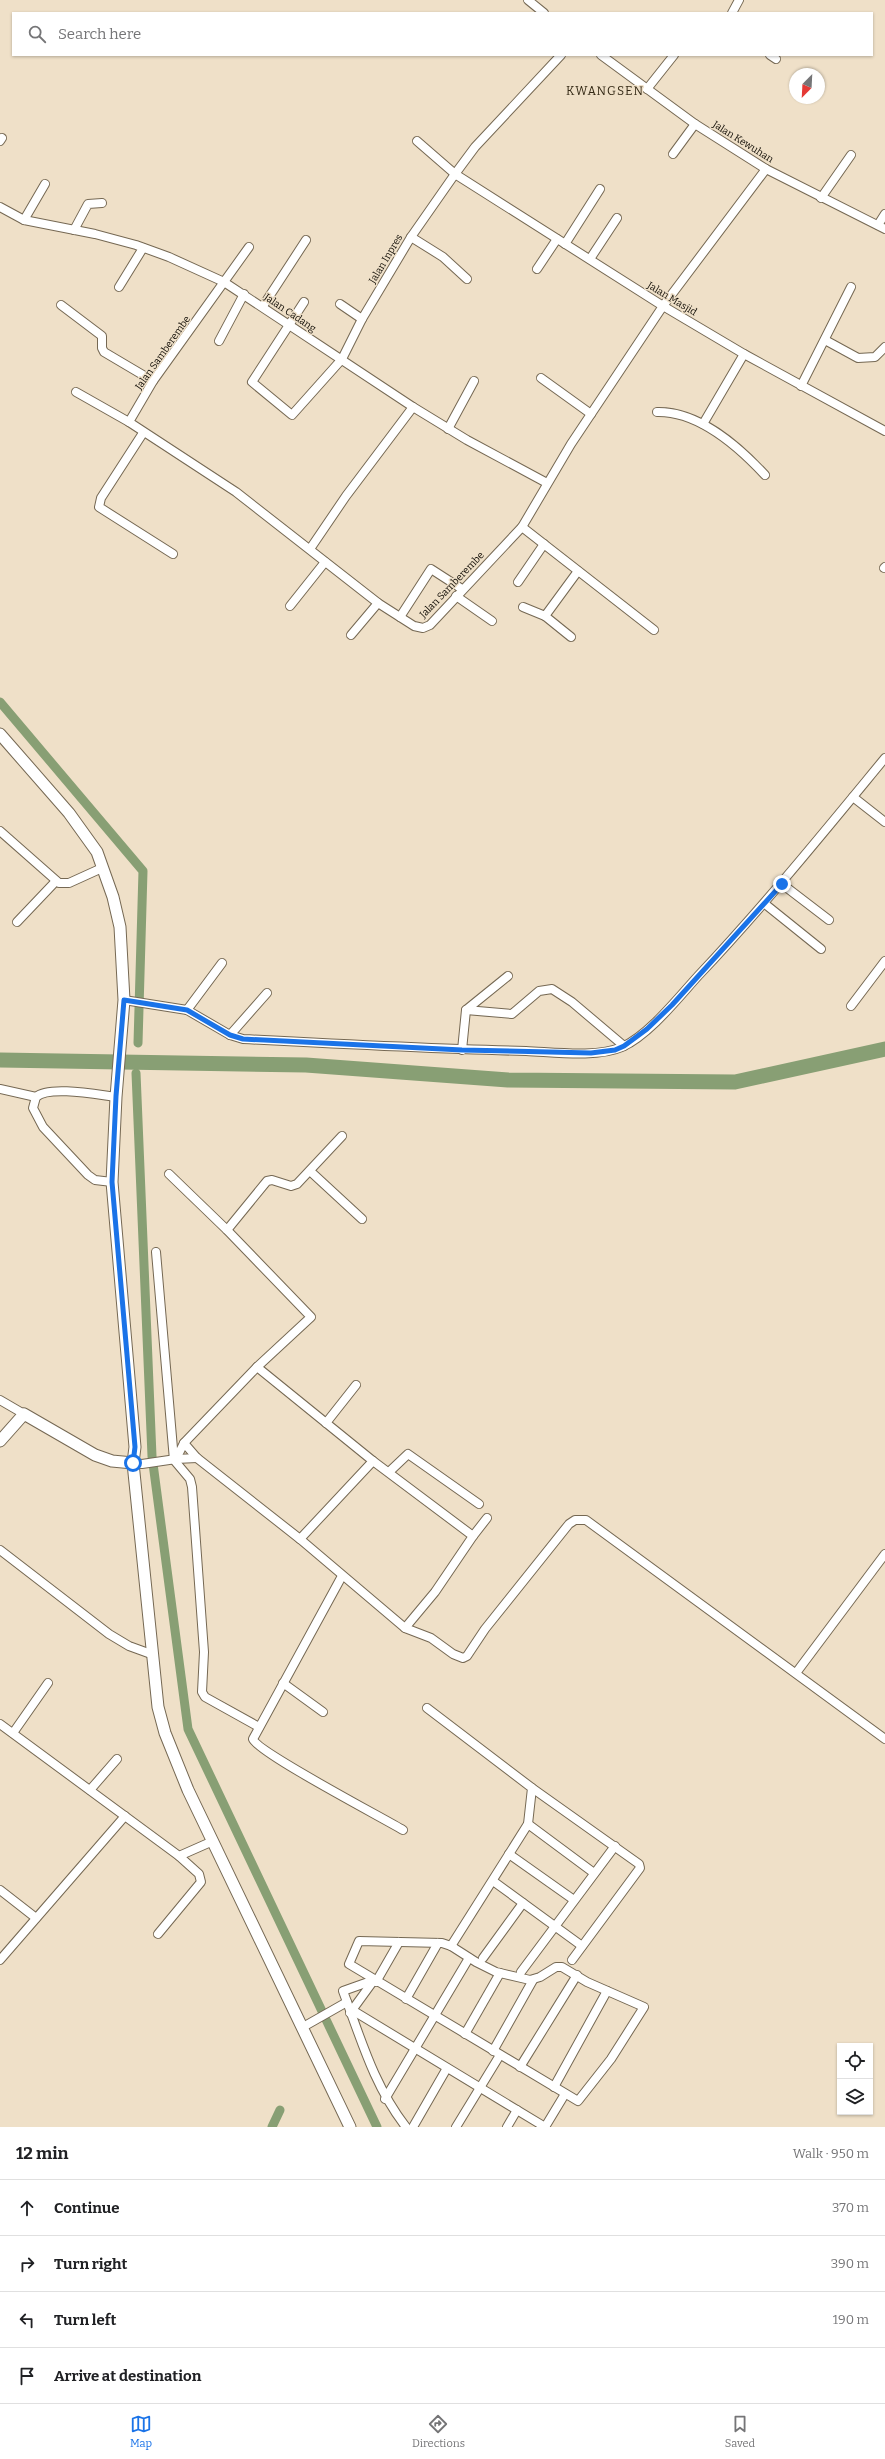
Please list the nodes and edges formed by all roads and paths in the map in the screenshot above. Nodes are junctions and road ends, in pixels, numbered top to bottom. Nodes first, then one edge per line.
1 (528, 0) edge
2 (739, 0) edge
3 (543, 12) edge
4 (733, 12) edge
5 (561, 56) edge
6 (602, 56) edge
7 (673, 56) edge
8 (647, 89) junction
9 (695, 124) junction
10 (417, 142) dead end
11 (673, 154) dead end
12 (851, 155) dead end
13 (766, 169) junction
14 (455, 174) junction
15 (45, 184) dead end
16 (600, 189) dead end
17 (821, 198) junction
18 (102, 203) dead end
19 (0, 208) edge
20 (885, 214) edge
21 (617, 218) dead end
22 (24, 220) junction
23 (881, 227) edge
24 (74, 230) junction
25 (411, 237) junction
26 (557, 239) junction
27 (306, 240) dead end
28 (565, 244) junction
29 (249, 247) dead end
30 (143, 248) junction
31 (590, 260) junction
32 (536, 269) dead end
33 (467, 280) dead end
34 (224, 282) junction
35 (119, 287) dead end
36 (851, 287) dead end
37 (244, 294) junction
38 (304, 302) dead end
39 (340, 304) dead end
40 (61, 305) dead end
41 (263, 306) junction
42 (663, 306) junction
43 (362, 319) junction
44 (288, 326) junction
45 (825, 340) junction
46 (219, 341) dead end
47 (885, 347) edge
48 (744, 354) junction
49 (342, 359) junction
50 (542, 378) dead end
51 (153, 381) junction
52 (474, 381) dead end
53 (801, 386) junction
54 (76, 392) dead end
55 (413, 407) junction
56 (657, 412) dead end
57 (591, 414) junction
58 (129, 422) junction
59 (703, 424) junction
60 (448, 429) junction
61 (885, 431) edge
62 (143, 433) junction
63 (765, 475) dead end
64 (547, 483) junction
65 (522, 527) junction
66 (544, 544) junction
67 (310, 549) junction
68 (173, 554) dead end
69 (325, 562) junction
70 (578, 571) junction
71 (518, 582) dead end
72 (462, 589) junction
73 (456, 596) junction
74 (378, 603) junction
75 (290, 606) dead end
76 (523, 607) dead end
77 (545, 616) junction
78 (400, 617) junction
79 (492, 621) dead end
80 (654, 630) dead end
81 (351, 635) dead end
82 (571, 637) dead end
83 (0, 734) edge
84 (885, 758) edge
85 (853, 797) junction
86 (885, 822) edge
87 (0, 831) edge
88 (102, 868) junction
89 (56, 881) junction
90 (782, 884) junction
91 (765, 904) junction
92 (829, 920) dead end
93 (18, 922) dead end
94 (821, 949) dead end
95 (885, 961) edge
96 (222, 963) dead end
97 (508, 976) dead end
98 (267, 993) dead end
99 (128, 1001) junction
100 (851, 1006) dead end
101 (187, 1010) junction
102 (466, 1010) junction
103 (230, 1035) junction
104 (624, 1046) junction
105 (462, 1050) junction
106 (0, 1089) edge
107 (116, 1096) junction
108 (36, 1097) junction
109 (342, 1136) dead end
110 (310, 1171) junction
111 (169, 1174) dead end
112 (109, 1182) junction
113 (362, 1219) dead end
114 (227, 1230) junction
115 (156, 1252) dead end
116 (257, 1367) junction
117 (356, 1385) dead end
118 (0, 1400) edge
119 (24, 1414) junction
120 (326, 1423) junction
121 (0, 1441) edge
122 (184, 1443) junction
123 (197, 1458) junction
124 (173, 1460) junction
125 (373, 1461) junction
126 (138, 1463) junction
127 (389, 1472) junction
128 (479, 1504) dead end
129 (487, 1518) dead end
130 (473, 1536) junction
131 (300, 1538) junction
132 (0, 1550) edge
133 (885, 1554) edge
134 (342, 1576) junction
135 (404, 1628) junction
136 (151, 1654) junction
137 (796, 1673) junction
138 (48, 1683) dead end
139 (283, 1683) junction
140 (426, 1708) dead end
141 (323, 1712) dead end
142 (0, 1724) edge
143 (259, 1727) junction
144 (13, 1733) junction
145 (885, 1739) edge
146 (117, 1759) dead end
147 (532, 1788) junction
148 (90, 1790) junction
149 (125, 1816) junction
150 (528, 1824) junction
151 (403, 1830) dead end
152 (213, 1841) junction
153 (615, 1846) junction
154 (509, 1854) junction
155 (179, 1856) junction
156 (594, 1872) junction
157 (493, 1881) junction
158 (0, 1890) edge
159 (574, 1900) junction
160 (523, 1903) junction
161 (36, 1918) junction
162 (554, 1926) junction
163 (158, 1934) dead end
164 (398, 1942) junction
165 (438, 1943) junction
166 (451, 1946) junction
167 (582, 1946) junction
168 (470, 1958) junction
169 (483, 1958) dead end
170 (0, 1960) edge
171 (572, 1960) dead end
172 (521, 1972) dead end
173 (500, 1973) junction
174 (576, 1975) junction
175 (533, 1980) junction
176 (375, 1981) junction
177 (607, 1991) junction
178 (406, 2000) junction
179 (344, 2003) junction
180 (351, 2011) junction
181 (434, 2016) junction
182 (305, 2026) junction
183 (465, 2034) junction
184 (415, 2048) junction
185 (493, 2051) junction
186 (500, 2055) junction
187 (520, 2067) junction
188 (447, 2068) junction
189 (554, 2087) junction
190 (481, 2088) junction
191 (566, 2094) junction
192 (385, 2099) junction
193 (517, 2110) junction
194 (350, 2127) edge
195 (406, 2127) edge
196 (413, 2127) edge
197 (456, 2127) edge
198 (507, 2127) edge
199 (545, 2127) edge

1 - 3 street
2 - 4 street
5 - 14 street, Jalan Inpres
6 - 8 street, Jalan Kewuhan
7 - 8 street
8 - 9 street, Jalan Kewuhan
9 - 11 street
9 - 13 street, Jalan Kewuhan
10 - 14 street, Jalan Masjid
12 - 17 street
13 - 17 street, Jalan Kewuhan
13 - 42 street, Jalan Samberembe
14 - 25 street, Jalan Inpres
14 - 26 street, Jalan Masjid
15 - 22 street
16 - 28 street
17 - 23 street, Jalan Kewuhan
18 - 24 street
19 - 22 street, Jalan Cadang
20 - 23 street
21 - 31 street
22 - 24 street, Jalan Cadang
24 - 30 street, Jalan Cadang
25 - 33 street
25 - 43 street, Jalan Inpres
26 - 28 street, Jalan Masjid
26 - 32 street
27 - 41 street
28 - 31 street, Jalan Masjid
29 - 34 street, Jalan Samberembe
30 - 34 street, Jalan Cadang
30 - 35 street
31 - 42 street, Jalan Masjid
34 - 37 street, Jalan Cadang
34 - 51 street, Jalan Samberembe
36 - 45 street
37 - 41 street, Jalan Cadang
37 - 46 street
38 - 44 street
39 - 43 street
40 - 51 street
41 - 44 street, Jalan Cadang
42 - 48 street, Jalan Masjid
42 - 57 street, Jalan Samberembe
43 - 49 street, Jalan Inpres
44 - 49 street, Jalan Cadang
44 - 49 street, Jalan Inpres
45 - 47 street
45 - 53 street
48 - 53 street, Jalan Masjid
48 - 59 street
49 - 55 street, Jalan Cadang
50 - 57 street
51 - 58 street, Jalan Samberembe
52 - 60 street
53 - 61 street, Jalan Masjid
54 - 58 street
55 - 60 street, Jalan Cadang
55 - 67 street
56 - 59 street
57 - 64 street, Jalan Samberembe
58 - 62 street, Jalan Samberembe
59 - 63 street
60 - 64 street, Jalan Cadang
62 - 67 street, Jalan Samberembe
62 - 68 street
64 - 65 street, Jalan Samberembe
65 - 66 street
65 - 72 street, Jalan Samberembe
66 - 70 street
66 - 71 street
67 - 69 street, Jalan Samberembe
69 - 74 street, Jalan Samberembe
69 - 75 street
70 - 77 street
70 - 80 street
72 - 73 street, Jalan Samberembe
72 - 78 street
73 - 78 street, Jalan Samberembe
73 - 79 street
74 - 78 street, Jalan Samberembe
74 - 81 street
76 - 77 street
77 - 82 street
83 - 88 street
84 - 85 street
85 - 86 street
85 - 90 street
87 - 89 street
88 - 89 street
88 - 99 street
89 - 93 street
90 - 91 street
90 - 92 street
91 - 94 street
91 - 104 street
95 - 100 street
96 - 101 street
97 - 102 street
98 - 103 street
99 - 101 street
99 - 107 street
101 - 103 street
102 - 104 street
102 - 105 street
103 - 105 street
104 - 105 street
106 - 108 street
107 - 108 street
107 - 112 street
108 - 112 street
109 - 110 street
110 - 113 street
110 - 114 street
111 - 114 street
112 - 126 street
114 - 116 street
115 - 124 street
116 - 120 street
116 - 122 street
117 - 120 street
118 - 119 street
119 - 121 street
119 - 126 street
120 - 125 street
122 - 123 street
122 - 124 street
123 - 124 street
123 - 131 street
124 - 126 street
124 - 143 street
125 - 127 street
125 - 131 street
126 - 136 street
127 - 128 street
127 - 130 street
129 - 130 street
130 - 135 street
131 - 134 street
132 - 136 street
133 - 137 street
134 - 135 street
134 - 139 street
135 - 137 street
136 - 152 street
137 - 145 street
138 - 144 street
139 - 141 street
139 - 143 street
140 - 147 street
142 - 144 street
143 - 151 street
144 - 148 street
146 - 148 street
147 - 150 street
147 - 153 street
148 - 149 street
149 - 155 street
149 - 161 street
150 - 154 street
150 - 156 street
152 - 155 street
152 - 182 street
153 - 156 street
153 - 167 street
154 - 157 street
154 - 159 street
155 - 163 street
156 - 159 street
157 - 160 street
157 - 166 street
158 - 161 street
159 - 162 street
160 - 162 street
160 - 169 street
161 - 170 street
162 - 167 street
162 - 172 street
164 - 165 street
164 - 176 street
164 - 176 street
165 - 166 street
165 - 178 street
166 - 168 street
167 - 171 street
168 - 173 street
168 - 181 street
173 - 175 street
173 - 183 street
174 - 175 street
174 - 177 street
174 - 187 street
175 - 185 street
176 - 178 street
176 - 179 street
176 - 180 street
177 - 189 street
177 - 191 street
178 - 181 street
179 - 180 street
179 - 182 street
180 - 184 street
180 - 192 street
181 - 183 street
181 - 184 street
182 - 194 street
183 - 185 street
184 - 188 street
184 - 192 street
185 - 186 street
186 - 187 street
186 - 190 street
187 - 189 street
188 - 190 street
188 - 196 street
189 - 191 street
190 - 193 street
190 - 197 street
191 - 199 street
192 - 195 street
193 - 198 street
193 - 199 street

